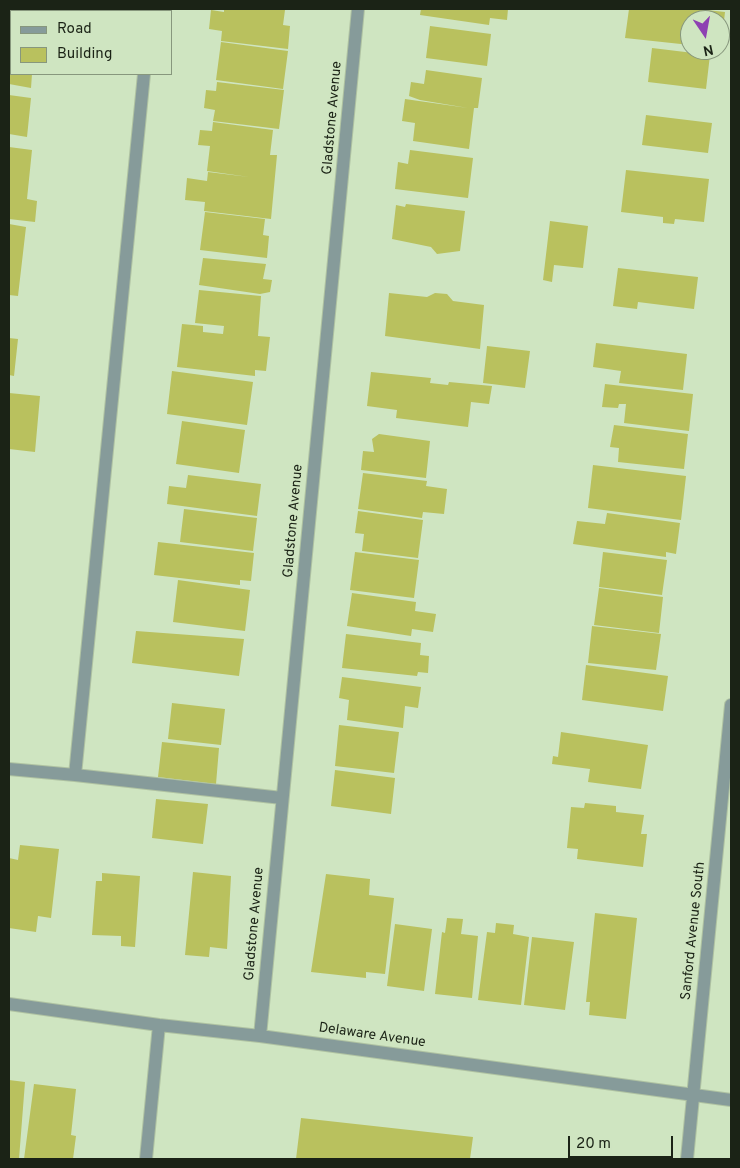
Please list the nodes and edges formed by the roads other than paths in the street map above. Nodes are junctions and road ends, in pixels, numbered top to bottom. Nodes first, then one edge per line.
1 (358, 9) edge
2 (144, 75) edge
3 (731, 705) edge
4 (9, 769) edge
5 (76, 774) junction
6 (282, 798) junction
7 (9, 1004) edge
8 (159, 1025) junction
9 (260, 1036) junction
10 (694, 1095) junction
11 (731, 1100) edge
12 (146, 1159) edge
13 (687, 1159) edge

1 - 6 street, Gladstone Avenue
2 - 5 street
3 - 10 street, Sanford Avenue South
4 - 5 street
5 - 6 street
6 - 9 street, Gladstone Avenue
7 - 8 street, Delaware Avenue
8 - 9 street, Delaware Avenue
8 - 12 street
9 - 10 street, Delaware Avenue
10 - 11 street, Delaware Avenue
10 - 13 street, Sanford Avenue South

